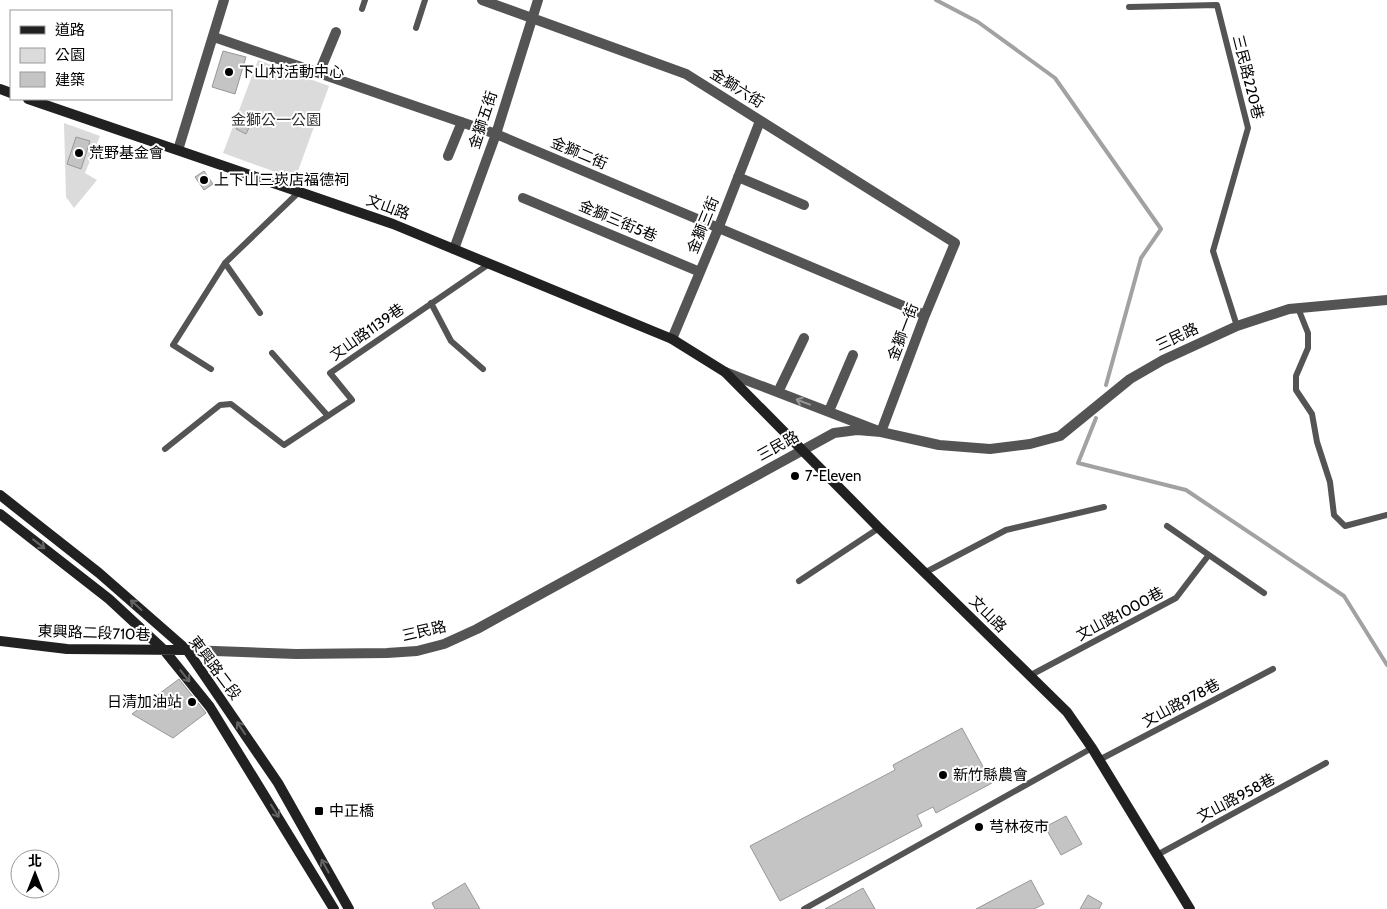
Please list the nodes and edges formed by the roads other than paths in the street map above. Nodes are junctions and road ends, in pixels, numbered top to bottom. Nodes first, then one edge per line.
1 (224, 0) edge
2 (365, 0) edge
3 (425, 0) edge
4 (482, 0) edge
5 (538, 0) edge
6 (1129, 7) dead end
7 (362, 9) dead end
8 (532, 17) junction
9 (416, 28) dead end
10 (336, 32) dead end
11 (214, 37) junction
12 (320, 73) junction
13 (31, 100) edge
14 (760, 120) junction
15 (462, 122) junction
16 (496, 134) junction
17 (178, 150) junction
18 (448, 156) dead end
19 (738, 178) junction
20 (299, 192) junction
21 (523, 198) dead end
22 (804, 205) dead end
23 (718, 229) junction
24 (955, 243) joint
25 (454, 249) junction
26 (225, 262) junction
27 (489, 264) junction
28 (700, 272) junction
29 (1387, 300) edge
30 (431, 303) junction
31 (1298, 308) junction
32 (260, 313) dead end
33 (924, 315) junction
34 (1236, 326) junction
35 (804, 338) dead end
36 (672, 339) junction
37 (272, 353) dead end
38 (853, 355) dead end
39 (211, 369) dead end
40 (483, 369) dead end
41 (725, 372) junction
42 (778, 392) junction
43 (829, 412) junction
44 (328, 416) junction
45 (882, 432) junction
46 (165, 449) dead end
47 (803, 449) junction
48 (0, 495) edge
49 (1104, 507) dead end
50 (0, 514) edge
51 (1387, 515) edge
52 (1167, 526) dead end
53 (879, 528) junction
54 (1208, 556) junction
55 (926, 572) junction
56 (799, 581) dead end
57 (1264, 593) dead end
58 (0, 641) edge
59 (164, 650) junction
60 (186, 650) junction
61 (1274, 668) dead end
62 (1029, 676) junction
63 (1092, 748) junction
64 (1099, 760) junction
65 (1326, 763) dead end
66 (1157, 854) junction
67 (334, 909) edge
68 (349, 909) edge
69 (804, 909) edge
70 (1190, 909) edge

1 - 11 street
2 - 7 lane
3 - 9 lane
4 - 8 street, 金獅六街
5 - 8 street, 金獅五街
6 - 34 lane, 三民路220巷
8 - 14 street, 金獅六街
8 - 16 street, 金獅五街
10 - 12 street
11 - 12 street, 金獅二街
11 - 17 street
12 - 15 street, 金獅二街
13 - 17 main road, 文山路
14 - 19 street, 金獅三街
14 - 24 street, 金獅六街
15 - 16 street, 金獅二街
15 - 18 street
16 - 23 street, 金獅二街
16 - 25 street, 金獅五街
17 - 20 main road, 文山路
19 - 22 street
19 - 23 street, 金獅三街
20 - 25 main road, 文山路
20 - 26 lane
21 - 28 street, 金獅三街5巷
23 - 28 street, 金獅三街
23 - 33 street, 金獅二街
24 - 33 street, 金獅一街
25 - 27 main road, 文山路
26 - 32 lane
26 - 39 lane
27 - 30 lane, 文山路1139巷
27 - 36 main road, 文山路
28 - 36 street, 金獅三街
29 - 31 street, 三民路
30 - 40 lane
30 - 44 lane, 文山路1139巷
31 - 34 street, 三民路
31 - 51 lane
33 - 45 street, 金獅一街
34 - 45 street, 三民路
35 - 42 street
36 - 41 main road, 文山路
37 - 44 lane
38 - 43 street
41 - 42 street, 文山路
41 - 47 main road, 文山路
43 -> 42 street, 文山路
43 - 45 street, 文山路
44 - 46 lane, 文山路1139巷
45 - 47 street, 三民路
47 - 53 main road, 文山路
47 - 60 street, 三民路
60 -> 48 main road, 東興路二段
49 - 55 lane
50 -> 59 main road, 東興路二段
52 - 54 lane
53 - 55 main road, 文山路
53 - 56 lane
54 - 57 lane
54 - 62 lane, 文山路1000巷
55 - 62 main road, 文山路
58 - 59 main road, 東興路二段710巷
59 - 60 main road, 東興路二段710巷
59 -> 67 main road, 東興路二段
68 -> 60 main road, 東興路二段
61 - 64 lane, 文山路978巷
62 - 63 main road, 文山路
63 - 64 main road, 文山路
63 - 69 lane
64 - 66 main road, 文山路
65 - 66 lane, 文山路958巷
66 - 70 main road, 文山路

